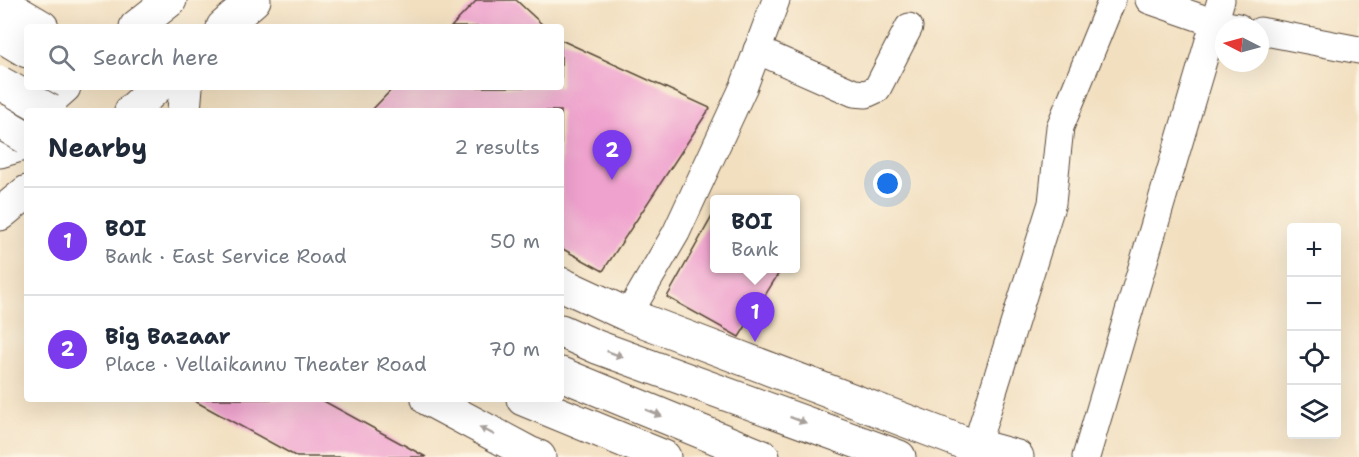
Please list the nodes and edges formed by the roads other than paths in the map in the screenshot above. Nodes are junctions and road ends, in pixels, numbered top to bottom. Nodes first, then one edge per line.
1 (170, 0) edge
2 (254, 0) edge
3 (776, 0) edge
4 (1112, 0) edge
5 (1149, 0) edge
6 (0, 2) edge
7 (1225, 16) edge
8 (37, 24) edge
9 (140, 24) edge
10 (227, 24) edge
11 (909, 27) dead end
12 (1269, 33) edge
13 (0, 34) edge
14 (24, 49) edge
15 (757, 50) junction
16 (1359, 50) edge
17 (0, 83) edge
18 (60, 90) edge
19 (69, 90) edge
20 (154, 90) edge
21 (186, 90) edge
22 (40, 108) edge
23 (45, 108) edge
24 (63, 108) edge
25 (133, 108) edge
26 (184, 108) edge
27 (0, 122) edge
28 (24, 122) edge
29 (24, 136) edge
30 (0, 143) edge
31 (24, 144) edge
32 (0, 151) edge
33 (24, 194) edge
34 (0, 214) edge
35 (24, 221) edge
36 (0, 226) edge
37 (564, 285) edge
38 (628, 315) junction
39 (564, 333) edge
40 (564, 375) edge
41 (433, 402) edge
42 (530, 402) edge
43 (976, 446) junction
44 (531, 456) edge
45 (664, 457) edge
46 (764, 457) edge
47 (899, 457) edge
48 (1017, 457) edge
49 (1086, 457) edge

1 - 9 main road
2 - 10 main road
3 - 15 street
4 - 43 street
5 - 7 street
6 - 8 main road
7 - 49 street
11 - 15 street
12 - 16 street
13 - 14 main road
15 - 38 street
17 - 23 main road, bridge
18 - 22 main road
19 - 24 main road
20 - 25 main road
21 - 26 main road
27 - 29 main road, bridge
28 - 30 main road
31 - 32 main road
33 - 34 main road
35 - 36 main road
37 - 38 main road
38 - 43 main road
39 -> 47 main road
40 -> 46 main road
44 -> 41 main road
42 - 45 main road
43 - 48 main road

